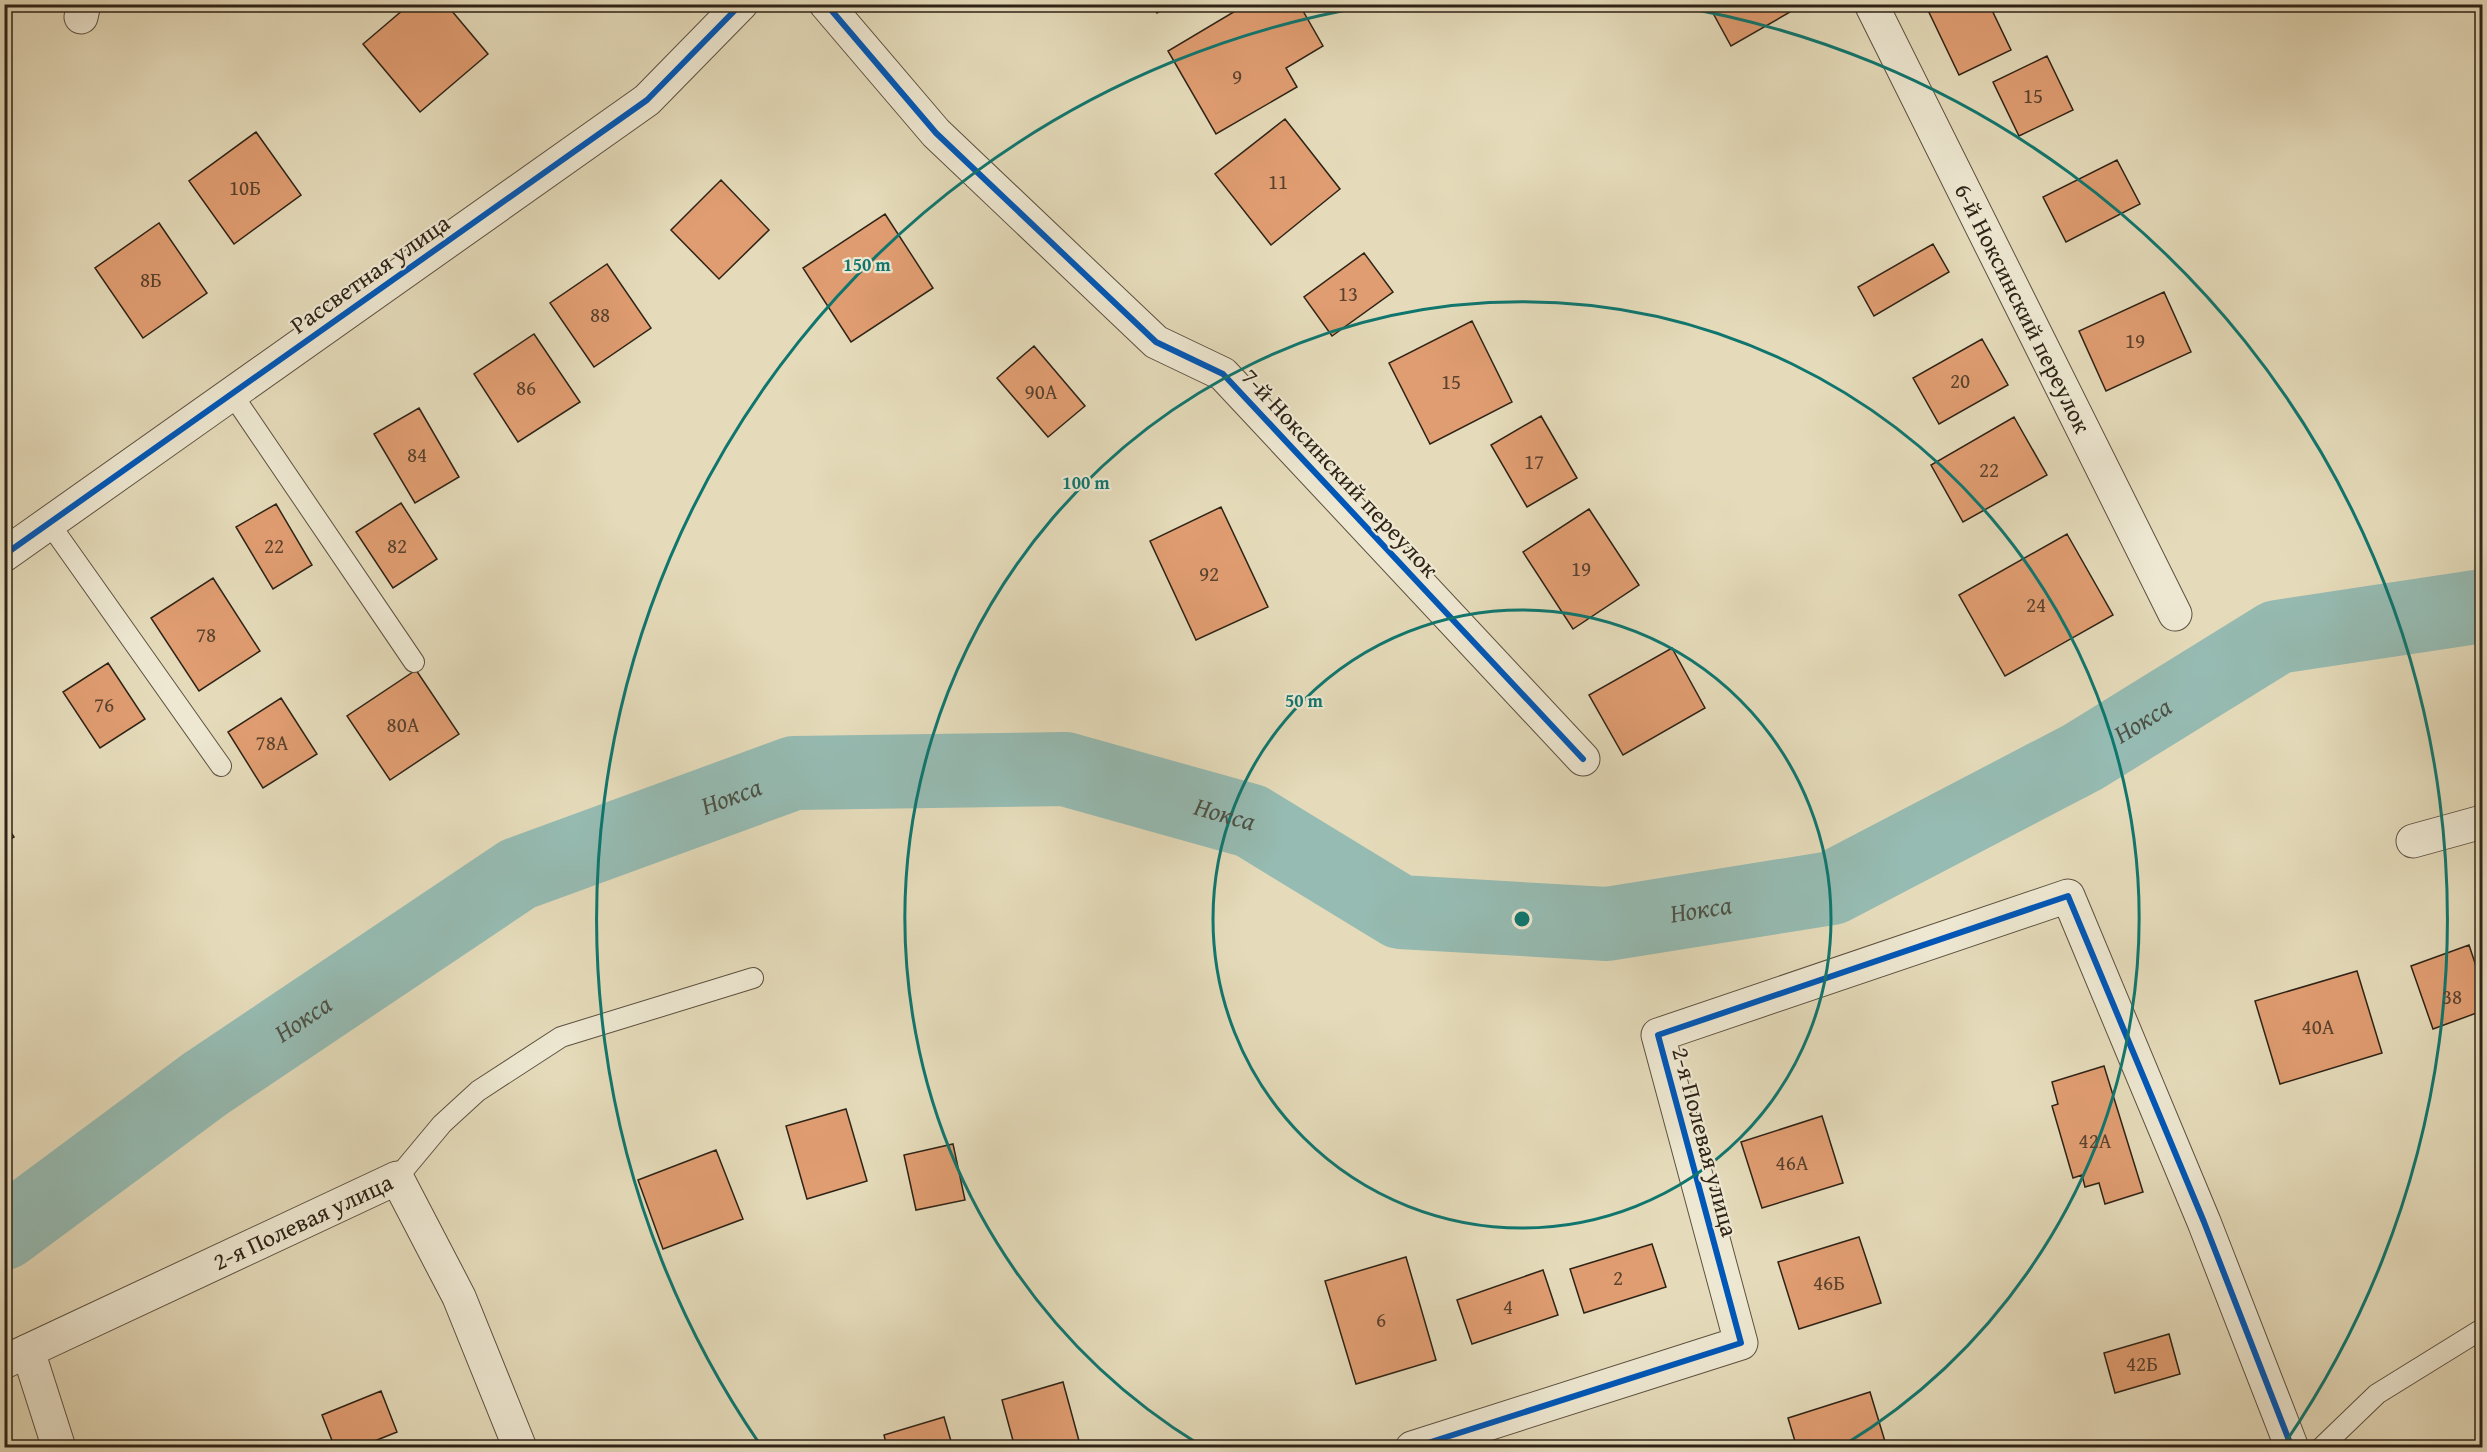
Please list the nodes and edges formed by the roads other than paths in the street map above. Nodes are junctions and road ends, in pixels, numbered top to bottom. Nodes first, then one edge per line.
1 (741, 4) edge
2 (826, 4) edge
3 (1871, 4) edge
4 (232, 394) junction
5 (49, 523) junction
6 (4, 555) edge
7 (2175, 614) dead end
8 (414, 662) dead end
9 (1584, 759) dead end
10 (221, 766) dead end
11 (2482, 822) edge
12 (2413, 841) dead end
13 (753, 978) dead end
14 (397, 1178) junction
15 (2482, 1329) edge
16 (16, 1357) edge
17 (59, 1448) edge
18 (520, 1448) edge
19 (1412, 1448) edge
20 (2292, 1448) edge
21 (2321, 1448) edge

1 - 4 street, Рассветная улица
2 - 9 street, 7-й Ноксинский переулок
3 - 7 street, 6-й Ноксинский переулок
4 - 5 street, Рассветная улица
4 - 8 lane
5 - 6 street, Рассветная улица
5 - 10 lane
11 - 12 street
13 - 14 lane
14 - 16 street, 2-я Полевая улица
14 - 18 street, 2-я Полевая улица
15 - 21 lane
16 - 17 street
19 - 20 street, 2-я Полевая улица

